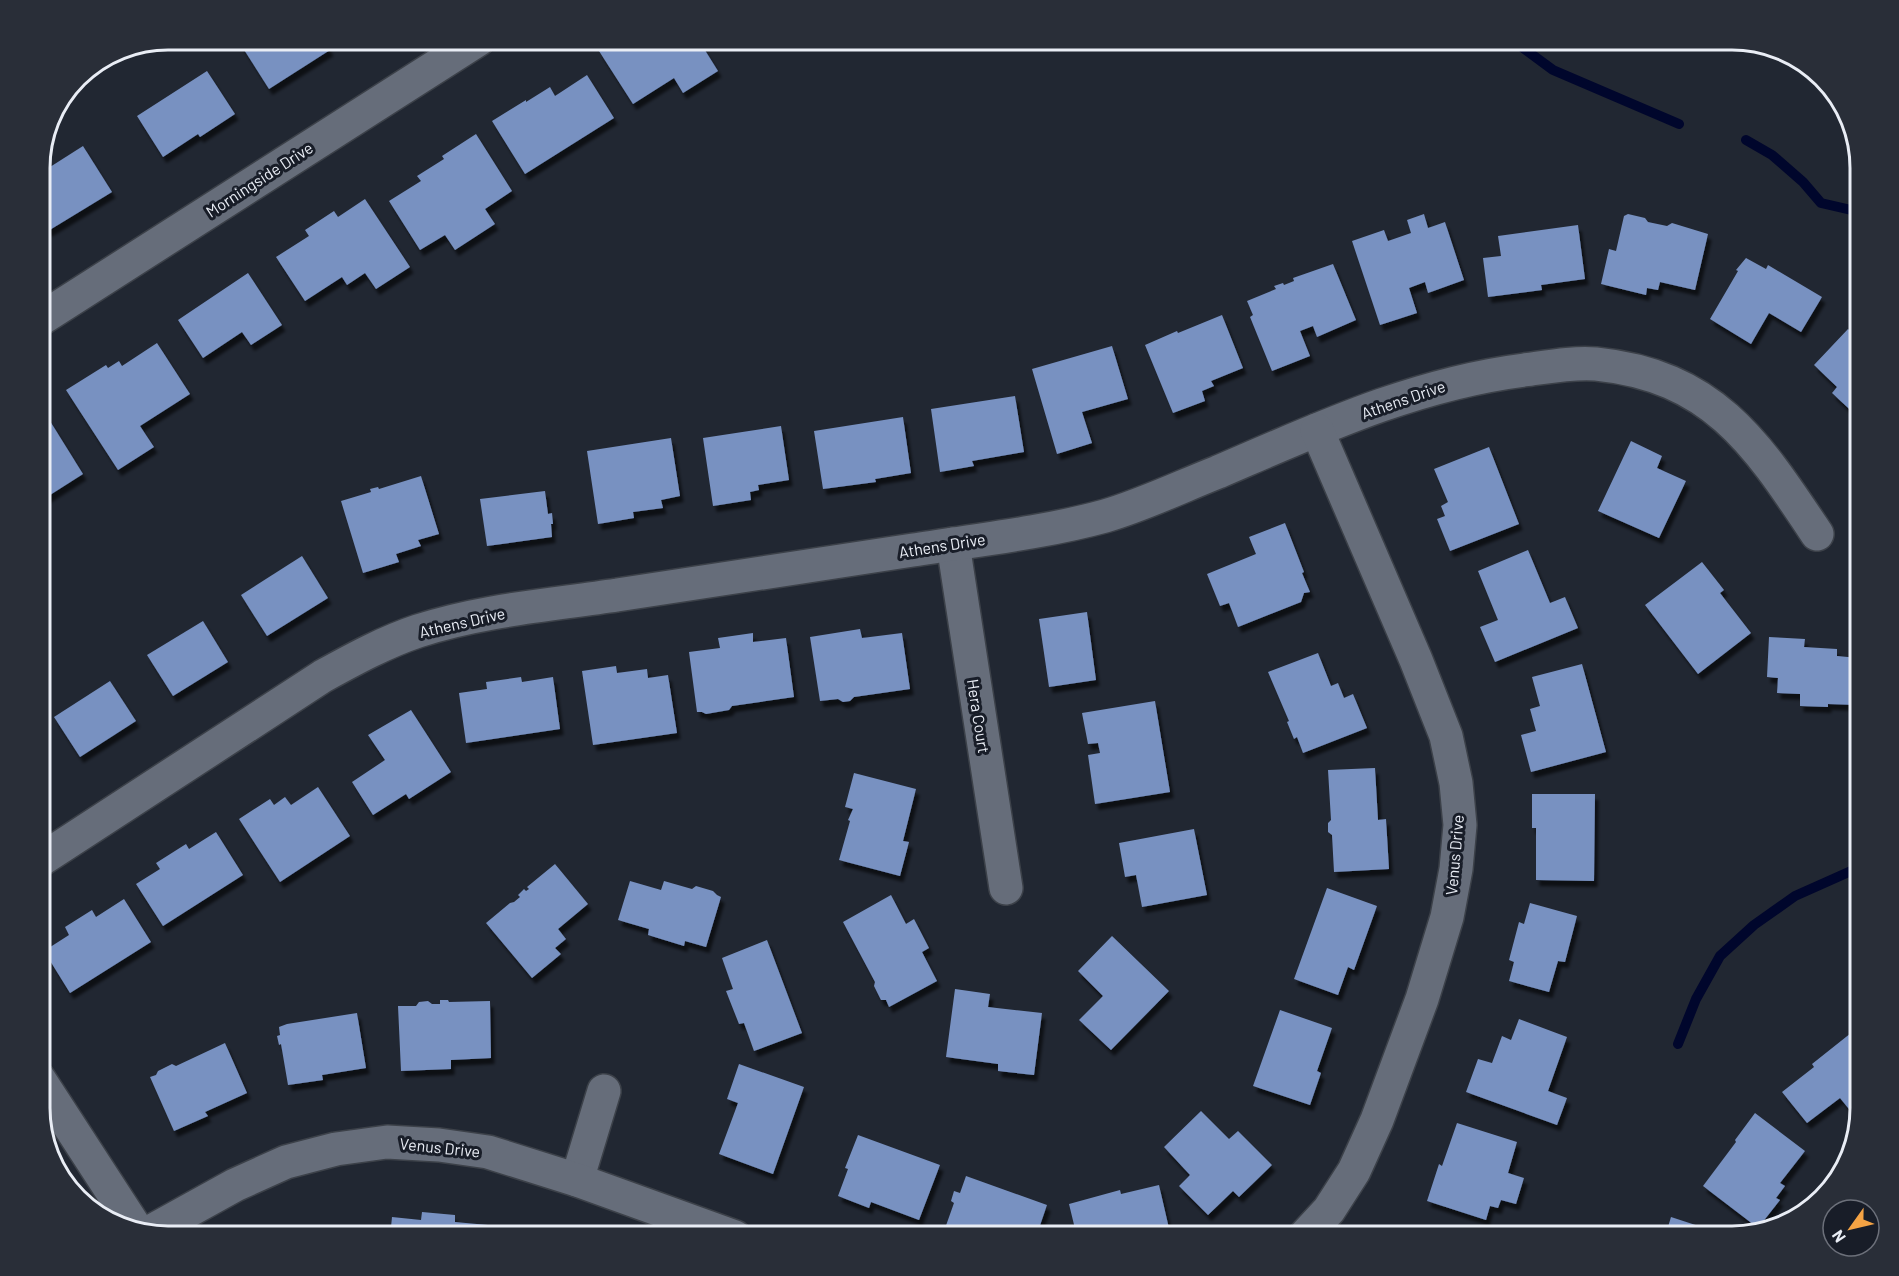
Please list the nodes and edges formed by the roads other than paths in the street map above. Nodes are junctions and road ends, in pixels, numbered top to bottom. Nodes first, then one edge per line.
1 (462, 50) edge
2 (50, 313) edge
3 (1317, 430) junction
4 (1816, 534) dead end
5 (953, 544) junction
6 (50, 854) edge
7 (1006, 888) dead end
8 (604, 1091) dead end
9 (50, 1096) edge
10 (577, 1180) junction
11 (131, 1220) edge
12 (162, 1226) edge
13 (705, 1226) edge
14 (1314, 1226) edge

1 - 2 street, Morningside Drive
3 - 4 street, Athens Drive
3 - 5 street, Athens Drive
3 - 14 street, Venus Drive
5 - 6 street, Athens Drive
5 - 7 street, Hera Court
8 - 10 street
9 - 11 street
10 - 12 street, Venus Drive
10 - 13 street, Venus Drive

